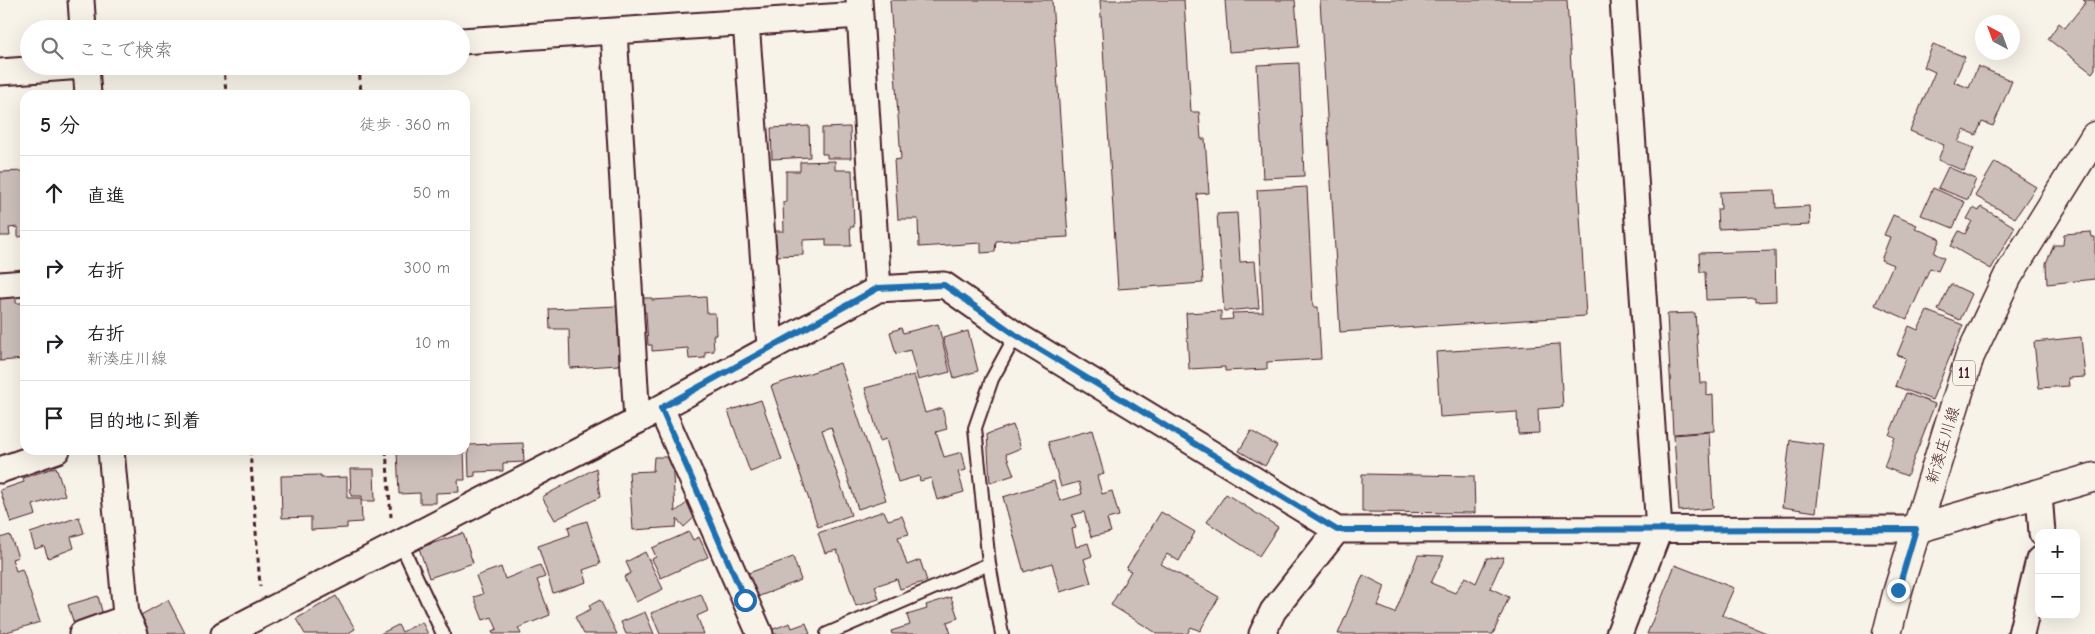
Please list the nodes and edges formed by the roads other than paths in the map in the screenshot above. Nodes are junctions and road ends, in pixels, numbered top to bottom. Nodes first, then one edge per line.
1 (81, 0) edge
2 (1623, 0) edge
3 (859, 7) edge
4 (82, 20) edge
5 (746, 22) junction
6 (614, 31) junction
7 (470, 40) edge
8 (20, 71) edge
9 (0, 72) edge
10 (85, 75) edge
11 (87, 90) edge
12 (2095, 136) edge
13 (20, 283) edge
14 (0, 285) edge
15 (878, 288) junction
16 (1016, 335) junction
17 (770, 346) junction
18 (661, 408) junction
19 (636, 421) junction
20 (43, 455) edge
21 (112, 455) edge
22 (0, 470) edge
23 (2095, 477) edge
24 (2039, 494) junction
25 (1916, 529) junction
26 (2042, 529) edge
27 (1337, 530) junction
28 (1659, 530) junction
29 (397, 544) junction
30 (989, 564) junction
31 (2036, 574) edge
32 (131, 626) edge
33 (82, 634) edge
34 (224, 634) edge
35 (443, 634) edge
36 (760, 634) edge
37 (828, 634) edge
38 (1002, 634) edge
39 (1262, 634) edge
40 (1619, 634) edge
41 (1887, 634) edge
42 (2021, 634) edge

1 - 4 street
2 - 28 street
3 - 5 street
3 - 15 street
5 - 6 street
5 - 17 street
6 - 7 street
6 - 19 street
8 - 9 street
10 - 11 street
12 - 25 main road, 新湊庄川線 / 11
13 - 14 street
15 - 16 street
15 - 17 street
16 - 27 street
16 - 30 lane
17 - 18 street
18 - 19 street
18 - 36 street
19 - 29 street
20 - 22 street
21 - 32 street
23 - 24 main road
24 - 25 main road
24 - 26 street
25 - 28 street
25 - 41 main road, 新湊庄川線 / 11
27 - 28 street
27 - 39 street
28 - 40 street
29 - 34 street
29 - 35 lane
30 - 37 lane
30 - 38 lane
31 - 42 street
32 - 33 street

